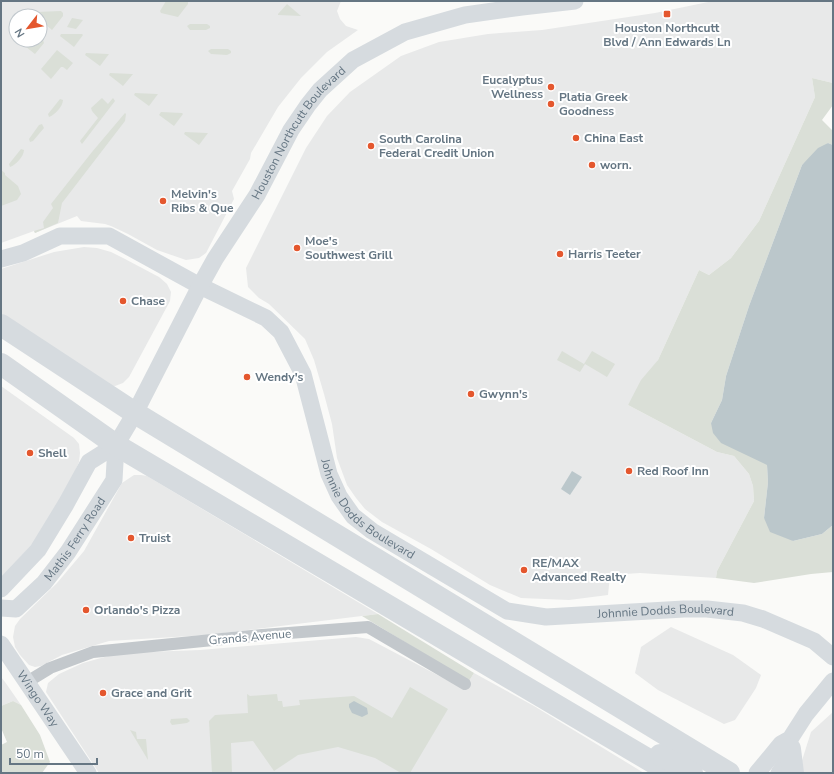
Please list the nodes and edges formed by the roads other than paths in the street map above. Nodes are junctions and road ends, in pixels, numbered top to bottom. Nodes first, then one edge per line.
1 (575, 1) edge
2 (522, 3) edge
3 (1, 259) edge
4 (200, 286) junction
5 (1, 325) edge
6 (1, 364) edge
7 (135, 413) junction
8 (116, 445) junction
9 (1, 589) edge
10 (1, 608) edge
11 (1, 644) edge
12 (833, 656) edge
13 (833, 681) edge
14 (27, 682) junction
15 (465, 684) dead end
16 (580, 719) junction
17 (790, 744) junction
18 (88, 773) edge
19 (671, 773) edge
20 (692, 773) edge
21 (730, 773) edge
22 (757, 773) edge
23 (779, 773) edge
24 (793, 773) edge

1 - 2 street, Houston Northcutt Boulevard
2 - 4 street, Houston Northcutt Boulevard
3 - 4 street, Johnnie Dodds Boulevard
4 - 7 street, Houston Northcutt Boulevard
4 - 12 street, Johnnie Dodds Boulevard
5 - 7 highway, Johnnie Dodds Boulevard
6 - 8 highway
7 - 8 street, Mathis Ferry Road
7 - 21 highway, Johnnie Dodds Boulevard
8 - 9 street, Mathis Ferry Road
8 - 10 street, Mathis Ferry Road
8 - 16 highway
11 - 14 street, Wingo Way
13 - 17 street
14 - 15 street, Grands Avenue
14 - 18 street, Wingo Way
16 - 19 highway
16 - 20 highway
17 - 22 street
17 - 23 street
17 - 24 highway

